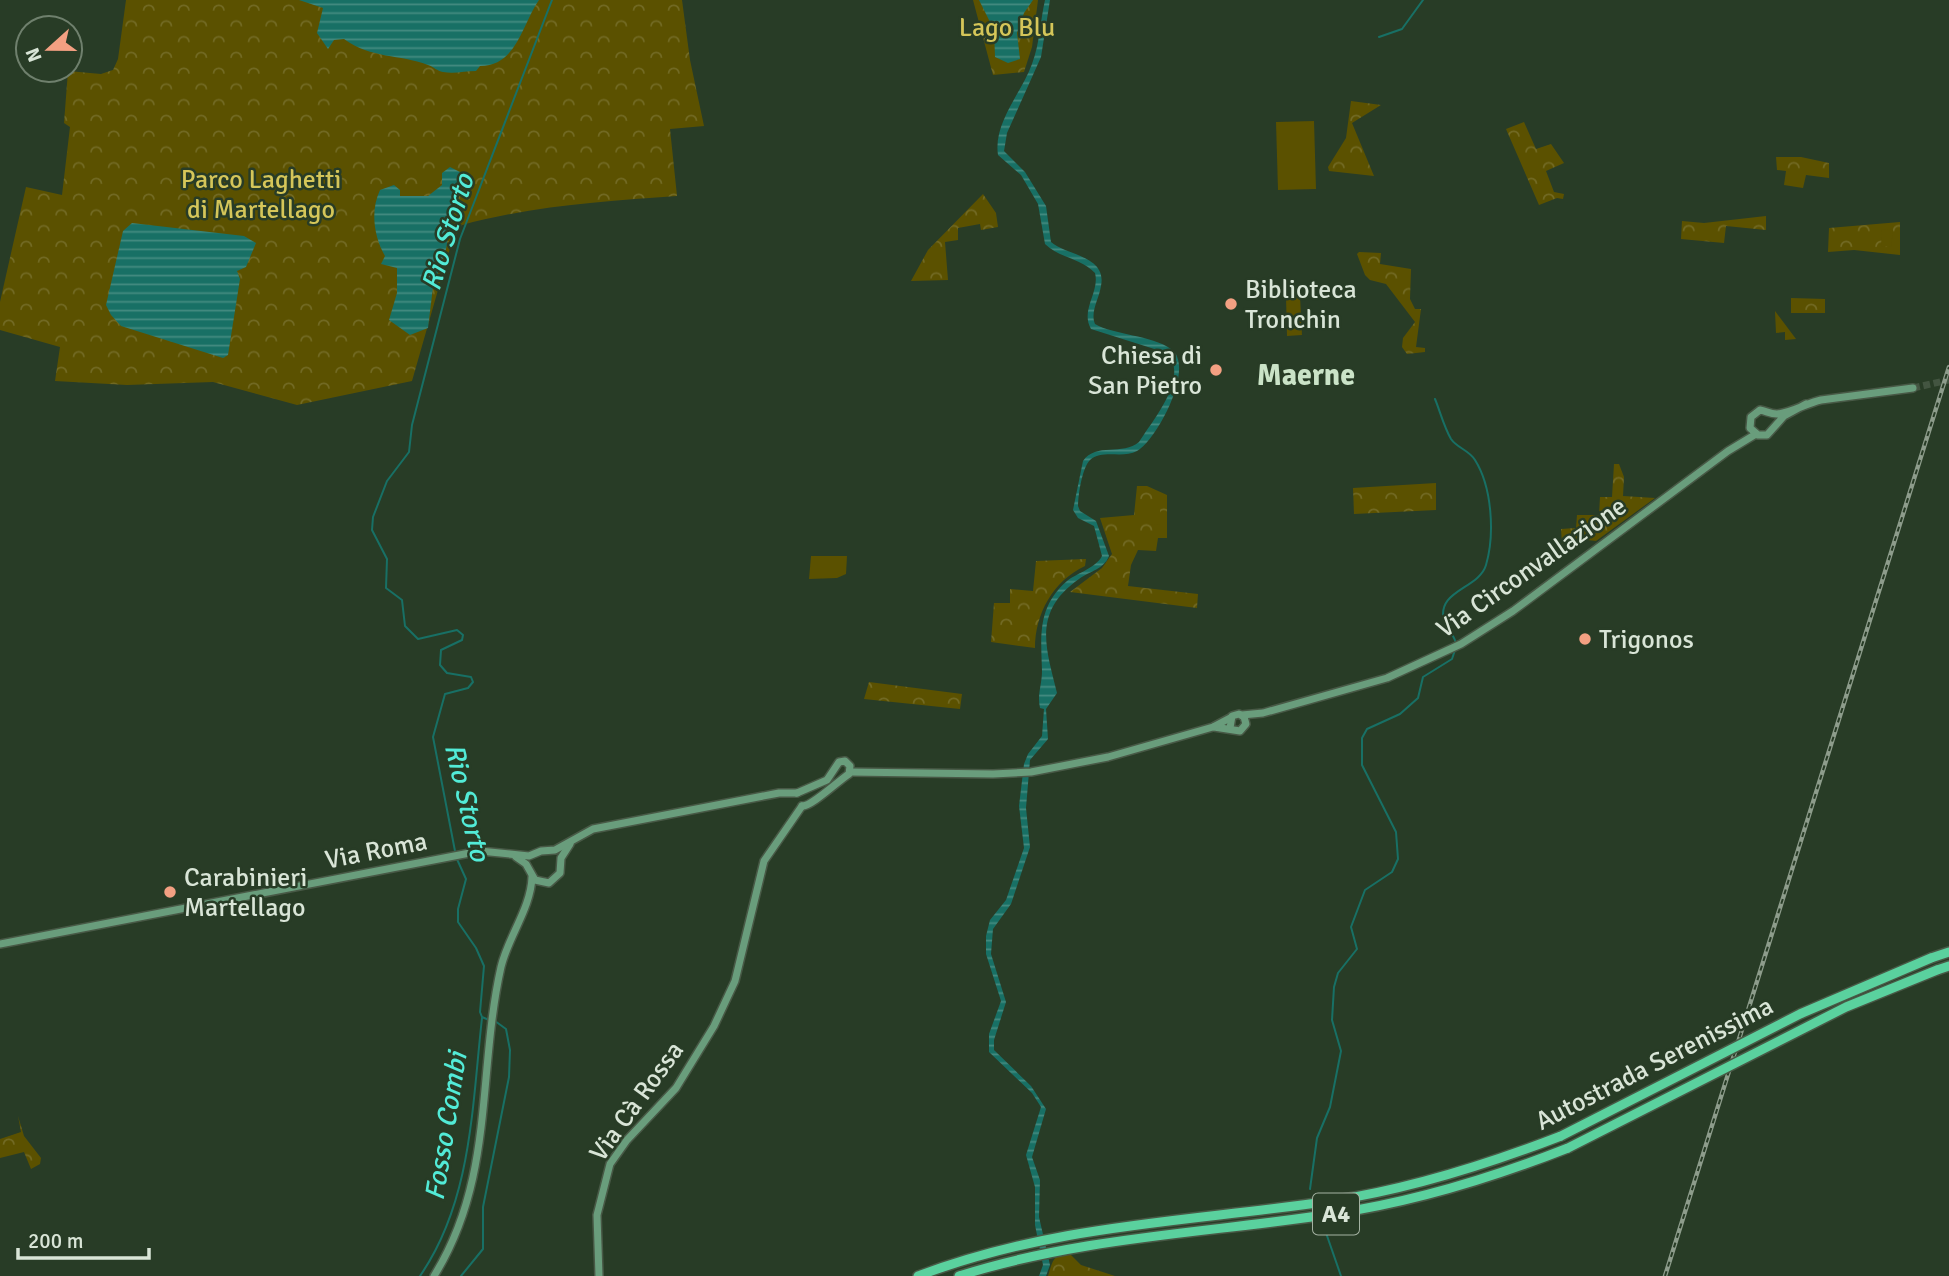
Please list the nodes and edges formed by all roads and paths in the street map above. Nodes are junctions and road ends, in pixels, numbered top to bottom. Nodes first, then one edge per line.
1 (1913, 388) tunnel mouth
2 (1806, 404) junction
3 (1771, 414) junction
4 (1749, 425) junction
5 (1774, 428) junction
6 (1756, 434) junction
7 (1728, 451) junction
8 (1263, 713) junction
9 (1242, 715) junction
10 (1230, 718) junction
11 (1213, 727) junction
12 (1246, 727) junction
13 (1230, 728) junction
14 (850, 772) junction
15 (797, 793) junction
16 (802, 806) junction
17 (575, 838) junction
18 (551, 851) junction
19 (533, 855) junction
20 (513, 856) junction
21 (561, 862) junction
22 (528, 868) junction
23 (532, 877) junction
24 (545, 883) junction
25 (525, 904) junction
26 (0, 944) edge
27 (1949, 952) edge
28 (1949, 965) edge
29 (434, 1276) edge
30 (599, 1276) edge
31 (918, 1276) edge
32 (959, 1276) edge

1 - 2 main road
2 - 3 main road
2 - 5 main road
3 - 4 main road
3 - 5 main road
4 - 6 main road
4 - 7 main road, Via Circonvallazione
5 - 6 main road
6 - 7 main road, Via Circonvallazione
7 - 8 main road, Via Circonvallazione
8 - 9 main road, Via Circonvallazione
8 - 12 main road, Via Circonvallazione
9 - 10 main road
9 - 12 main road
10 - 11 main road
10 - 13 main road
11 - 13 main road
11 - 14 main road
12 - 13 main road
14 - 15 main road
14 - 16 main road
15 - 16 main road
15 - 17 main road
16 - 30 main road, Via Cà Rossa
17 - 18 main road
17 - 21 main road
18 - 19 main road
18 - 21 main road
19 - 20 main road, Via Roma
19 - 22 main road
20 - 22 main road
20 - 26 main road, Via Roma
21 - 24 main road
22 - 23 main road
23 - 24 main road
23 - 25 main road
24 - 25 main road
25 - 29 main road
27 - 31 highway, Autostrada Serenissima / A4, bridge
28 - 32 highway, Autostrada Serenissima / A4, bridge

